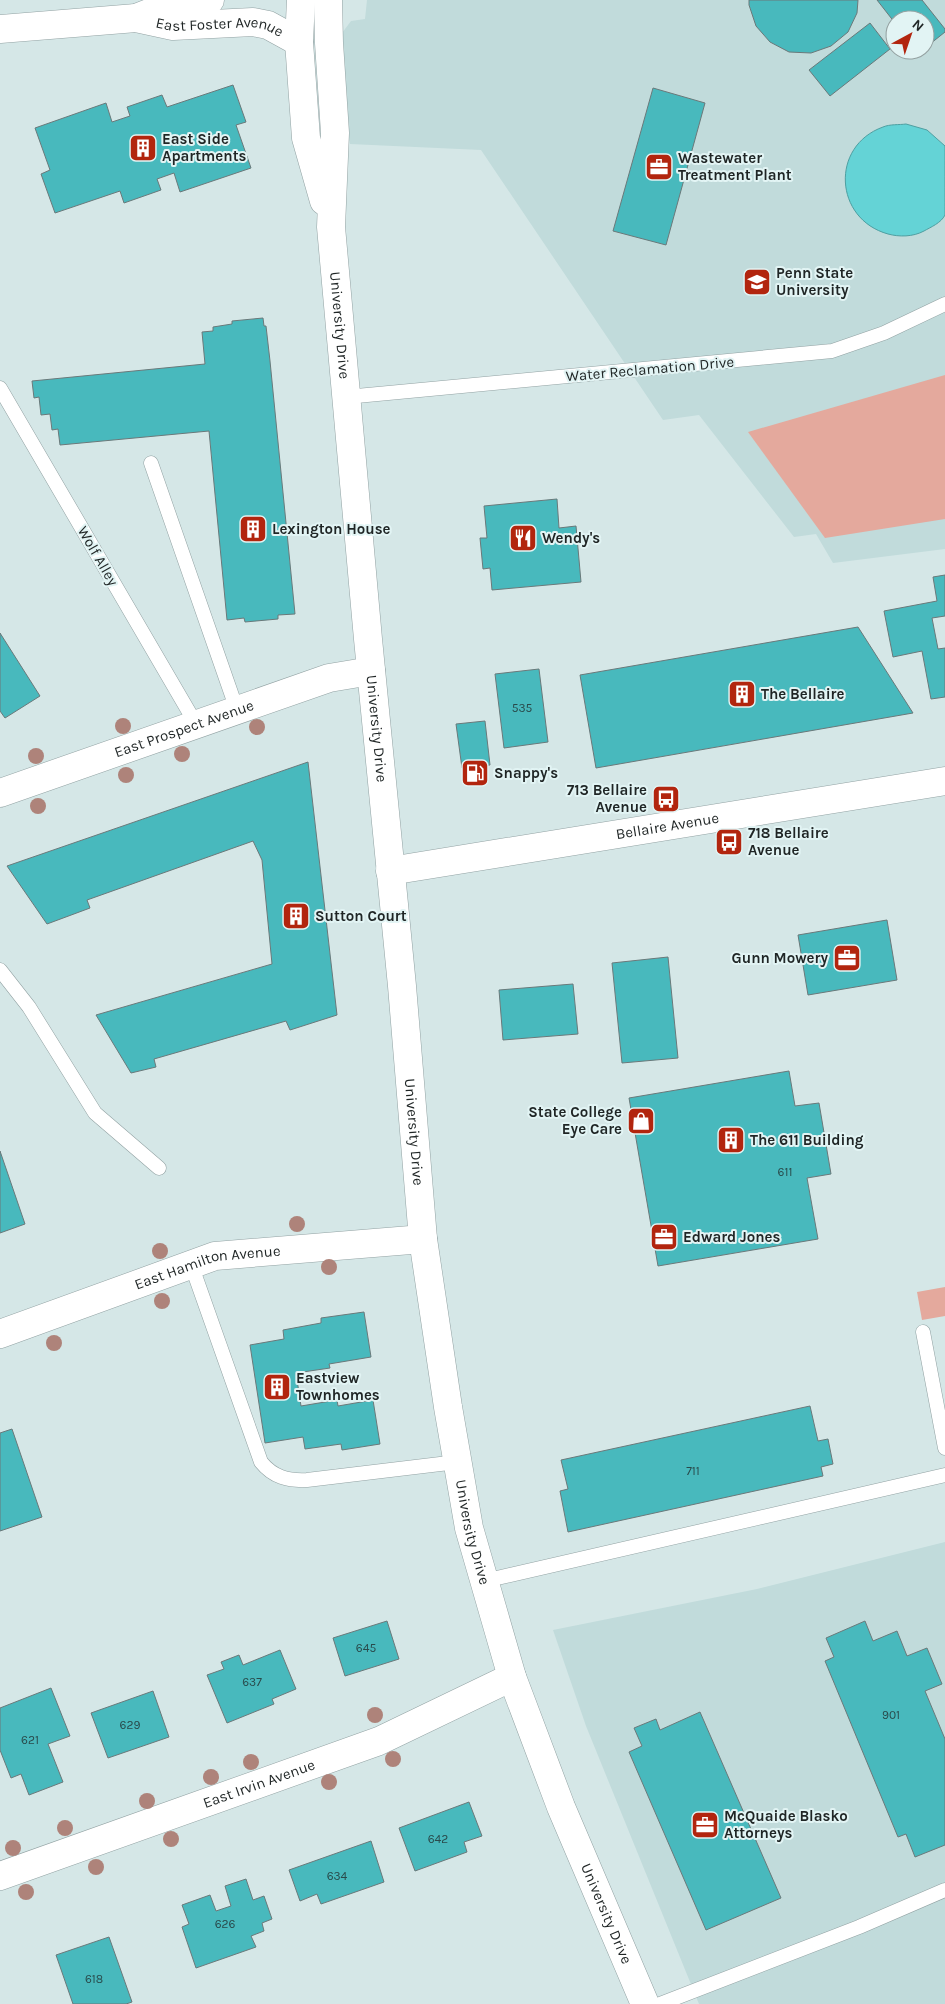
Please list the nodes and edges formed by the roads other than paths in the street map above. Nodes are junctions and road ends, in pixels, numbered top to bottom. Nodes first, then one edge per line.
1 (210, 0) edge
2 (301, 0) edge
3 (328, 0) edge
4 (136, 18) junction
5 (0, 29) edge
6 (299, 42) junction
7 (331, 227) junction
8 (945, 304) edge
9 (0, 388) edge
10 (346, 397) junction
11 (151, 463) dead end
12 (371, 671) junction
13 (237, 710) junction
14 (196, 724) junction
15 (945, 781) edge
16 (0, 793) edge
17 (390, 871) junction
18 (0, 970) edge
19 (159, 1168) dead end
20 (423, 1239) junction
21 (191, 1264) junction
22 (923, 1332) dead end
23 (0, 1334) edge
24 (945, 1448) edge
25 (457, 1462) junction
26 (945, 1475) edge
27 (484, 1581) junction
28 (512, 1677) junction
29 (0, 1876) edge
30 (945, 1890) edge
31 (645, 2004) edge
32 (660, 2004) edge

1 - 4 street, East Foster Avenue
2 - 6 street, University Drive
3 - 7 street, University Drive
4 - 5 street, East Foster Avenue
4 - 6 street, East Foster Avenue
6 - 7 street, University Drive
7 - 10 street, University Drive
8 - 10 lane, Water Reclamation Drive
9 - 14 lane, Wolf Alley
10 - 12 street, University Drive
11 - 13 lane
12 - 13 street, East Prospect Avenue
12 - 17 street, University Drive
13 - 14 street, East Prospect Avenue
14 - 16 street, East Prospect Avenue
15 - 17 street, Bellaire Avenue
17 - 20 street, University Drive
18 - 19 lane
20 - 21 street, East Hamilton Avenue
20 - 25 street, University Drive
21 - 23 street, East Hamilton Avenue
21 - 25 lane
22 - 24 lane
25 - 27 street, University Drive
26 - 27 lane
27 - 28 street, University Drive
28 - 29 street, East Irvin Avenue
28 - 31 street, University Drive
30 - 32 lane

